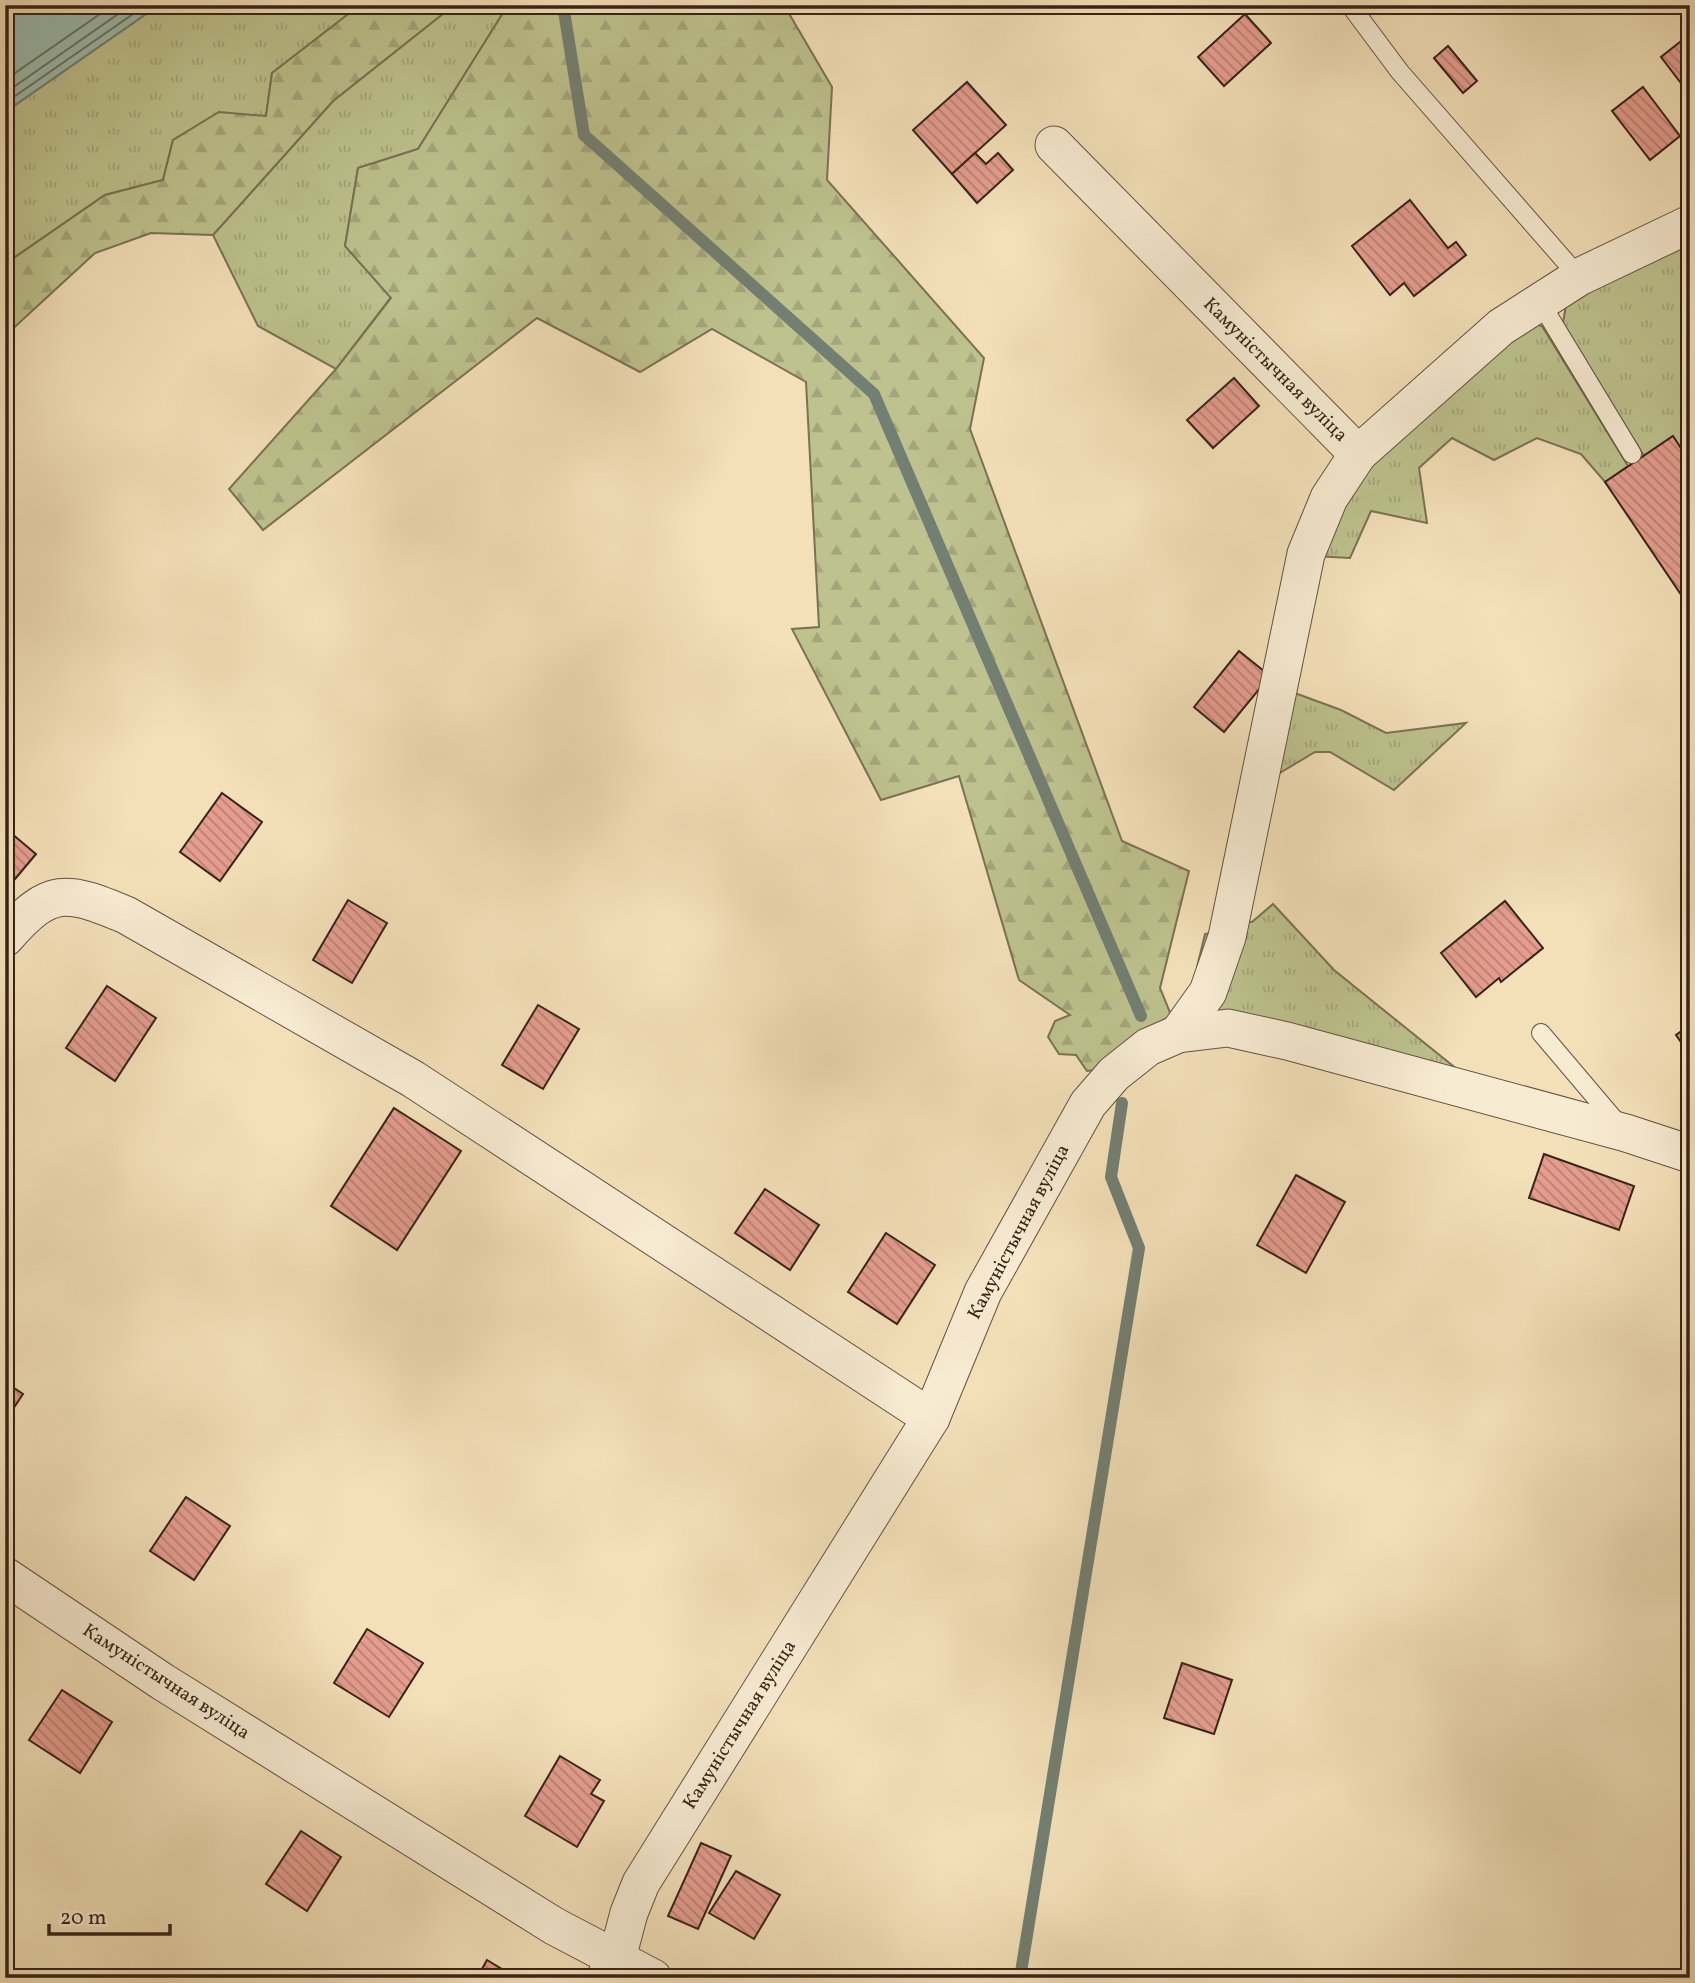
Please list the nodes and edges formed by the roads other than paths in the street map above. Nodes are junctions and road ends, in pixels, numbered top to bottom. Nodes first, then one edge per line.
1 (1350, 5) edge
2 (1054, 145) dead end
3 (1690, 224) edge
4 (1579, 277) junction
5 (1540, 302) junction
6 (1358, 454) junction
7 (1632, 454) dead end
8 (5, 938) edge
9 (1541, 1033) dead end
10 (1178, 1034) junction
11 (1626, 1133) junction
12 (1690, 1154) edge
13 (931, 1418) junction
14 (5, 1576) edge
15 (611, 1968) edge
16 (653, 1978) edge

1 - 4 lane
2 - 6 street, Камуністычная вуліца
3 - 4 street, Камуністычная вуліца
4 - 5 street, Камуністычная вуліца
5 - 6 street, Камуністычная вуліца
5 - 7 lane
6 - 10 street
8 - 13 street
9 - 11 lane
10 - 11 street, Камуністычная вуліца
10 - 13 street, Камуністычная вуліца
11 - 12 street, Камуністычная вуліца
13 - 15 street, Камуністычная вуліца
14 - 15 street, Камуністычная вуліца
15 - 16 street, Камуністычная вуліца

